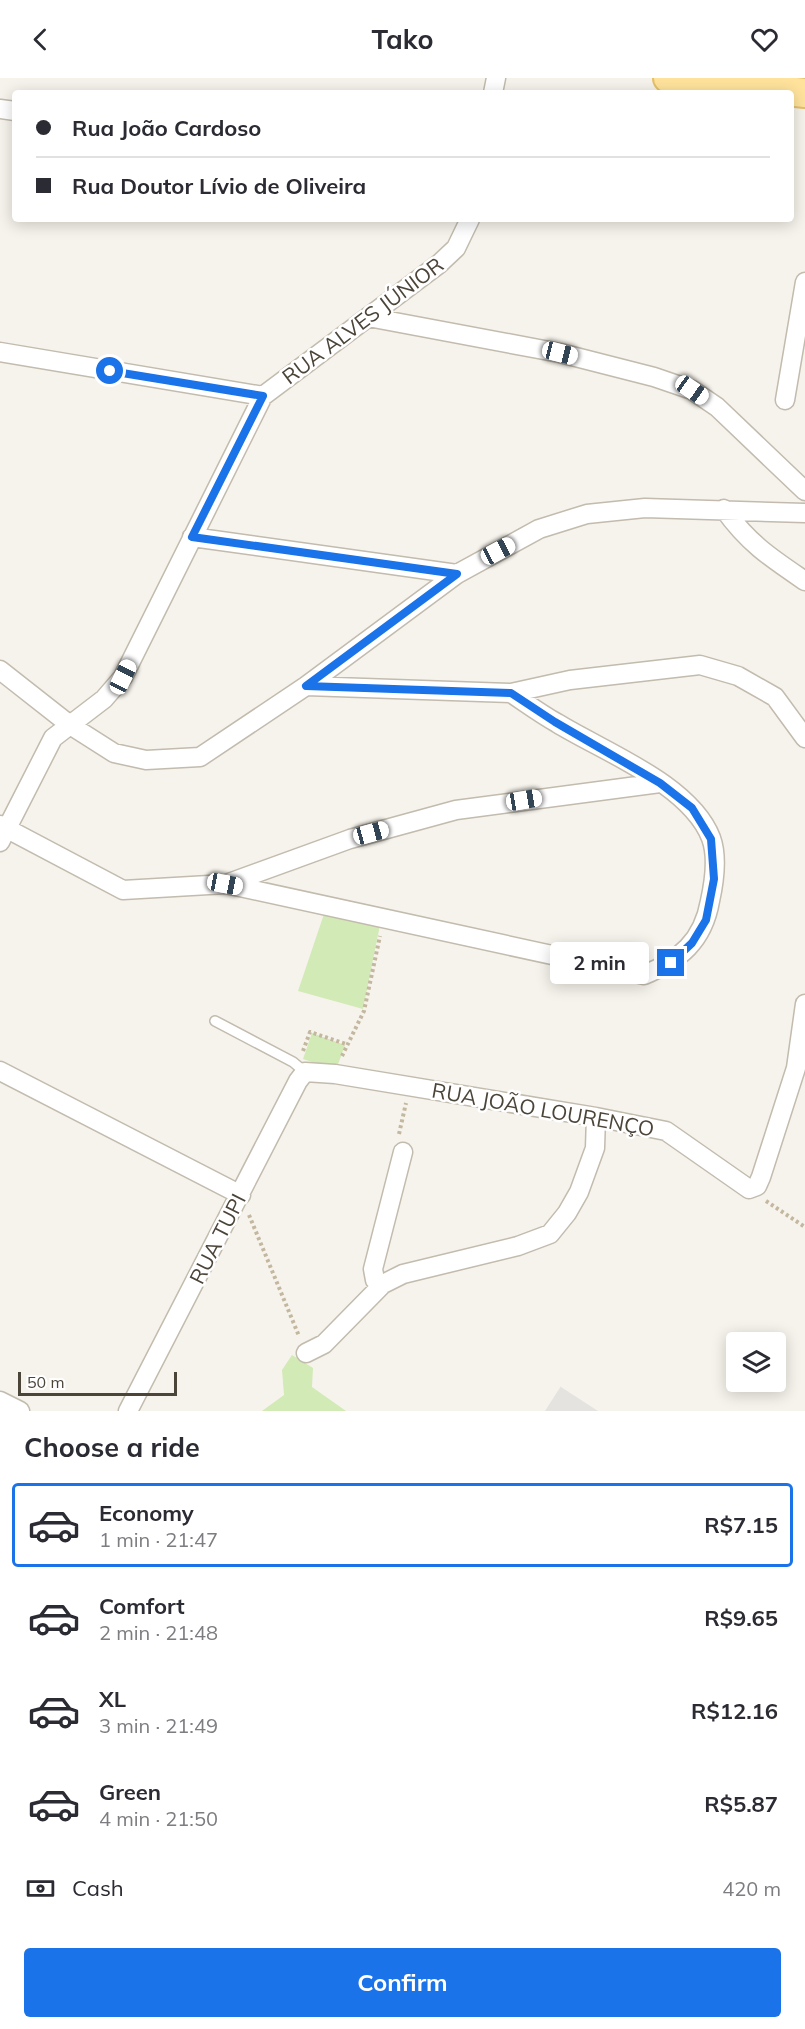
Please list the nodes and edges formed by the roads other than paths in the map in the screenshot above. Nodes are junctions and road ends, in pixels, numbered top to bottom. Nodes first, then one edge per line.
1 (668, 78) edge
2 (796, 87) edge
3 (469, 222) edge
4 (805, 282) edge
5 (368, 317) junction
6 (0, 352) edge
7 (263, 396) junction
8 (785, 400) dead end
9 (805, 491) edge
10 (724, 509) junction
11 (805, 513) edge
12 (192, 537) junction
13 (457, 574) junction
14 (805, 581) edge
15 (0, 670) edge
16 (306, 686) junction
17 (511, 693) junction
18 (70, 725) junction
19 (805, 738) edge
20 (660, 783) junction
21 (2, 832) edge
22 (225, 884) junction
23 (805, 1004) edge
24 (215, 1021) dead end
25 (306, 1067) junction
26 (0, 1071) edge
27 (596, 1116) junction
28 (403, 1152) road end
29 (240, 1195) junction
30 (383, 1284) junction
31 (306, 1353) road end
32 (0, 1401) edge
33 (20, 1411) edge
34 (128, 1411) edge

1 - 2 main road
3 - 5 street, RUA ALVES JÚNIOR
4 - 8 street
5 - 7 street, RUA ALVES JÚNIOR
5 - 9 street
6 - 7 street
7 - 12 street, RUA ALVES JÚNIOR
10 - 11 street
10 - 13 street
10 - 14 street
12 - 13 street
12 - 18 street, RUA ALVES JÚNIOR
13 - 16 street
15 - 18 street
16 - 17 street
16 - 18 street
17 - 19 street
17 - 20 street
18 - 21 street, RUA ALVES JÚNIOR
20 - 22 street
20 - 22 street
21 - 22 street
23 - 27 street, RUA JOÃO LOURENÇO
24 - 25 lane
25 - 27 street, RUA JOÃO LOURENÇO
25 - 29 street, RUA TUPI
26 - 29 street
27 - 30 street
28 - 30 street
29 - 34 street, RUA TUPI
30 - 31 street
32 - 33 street

